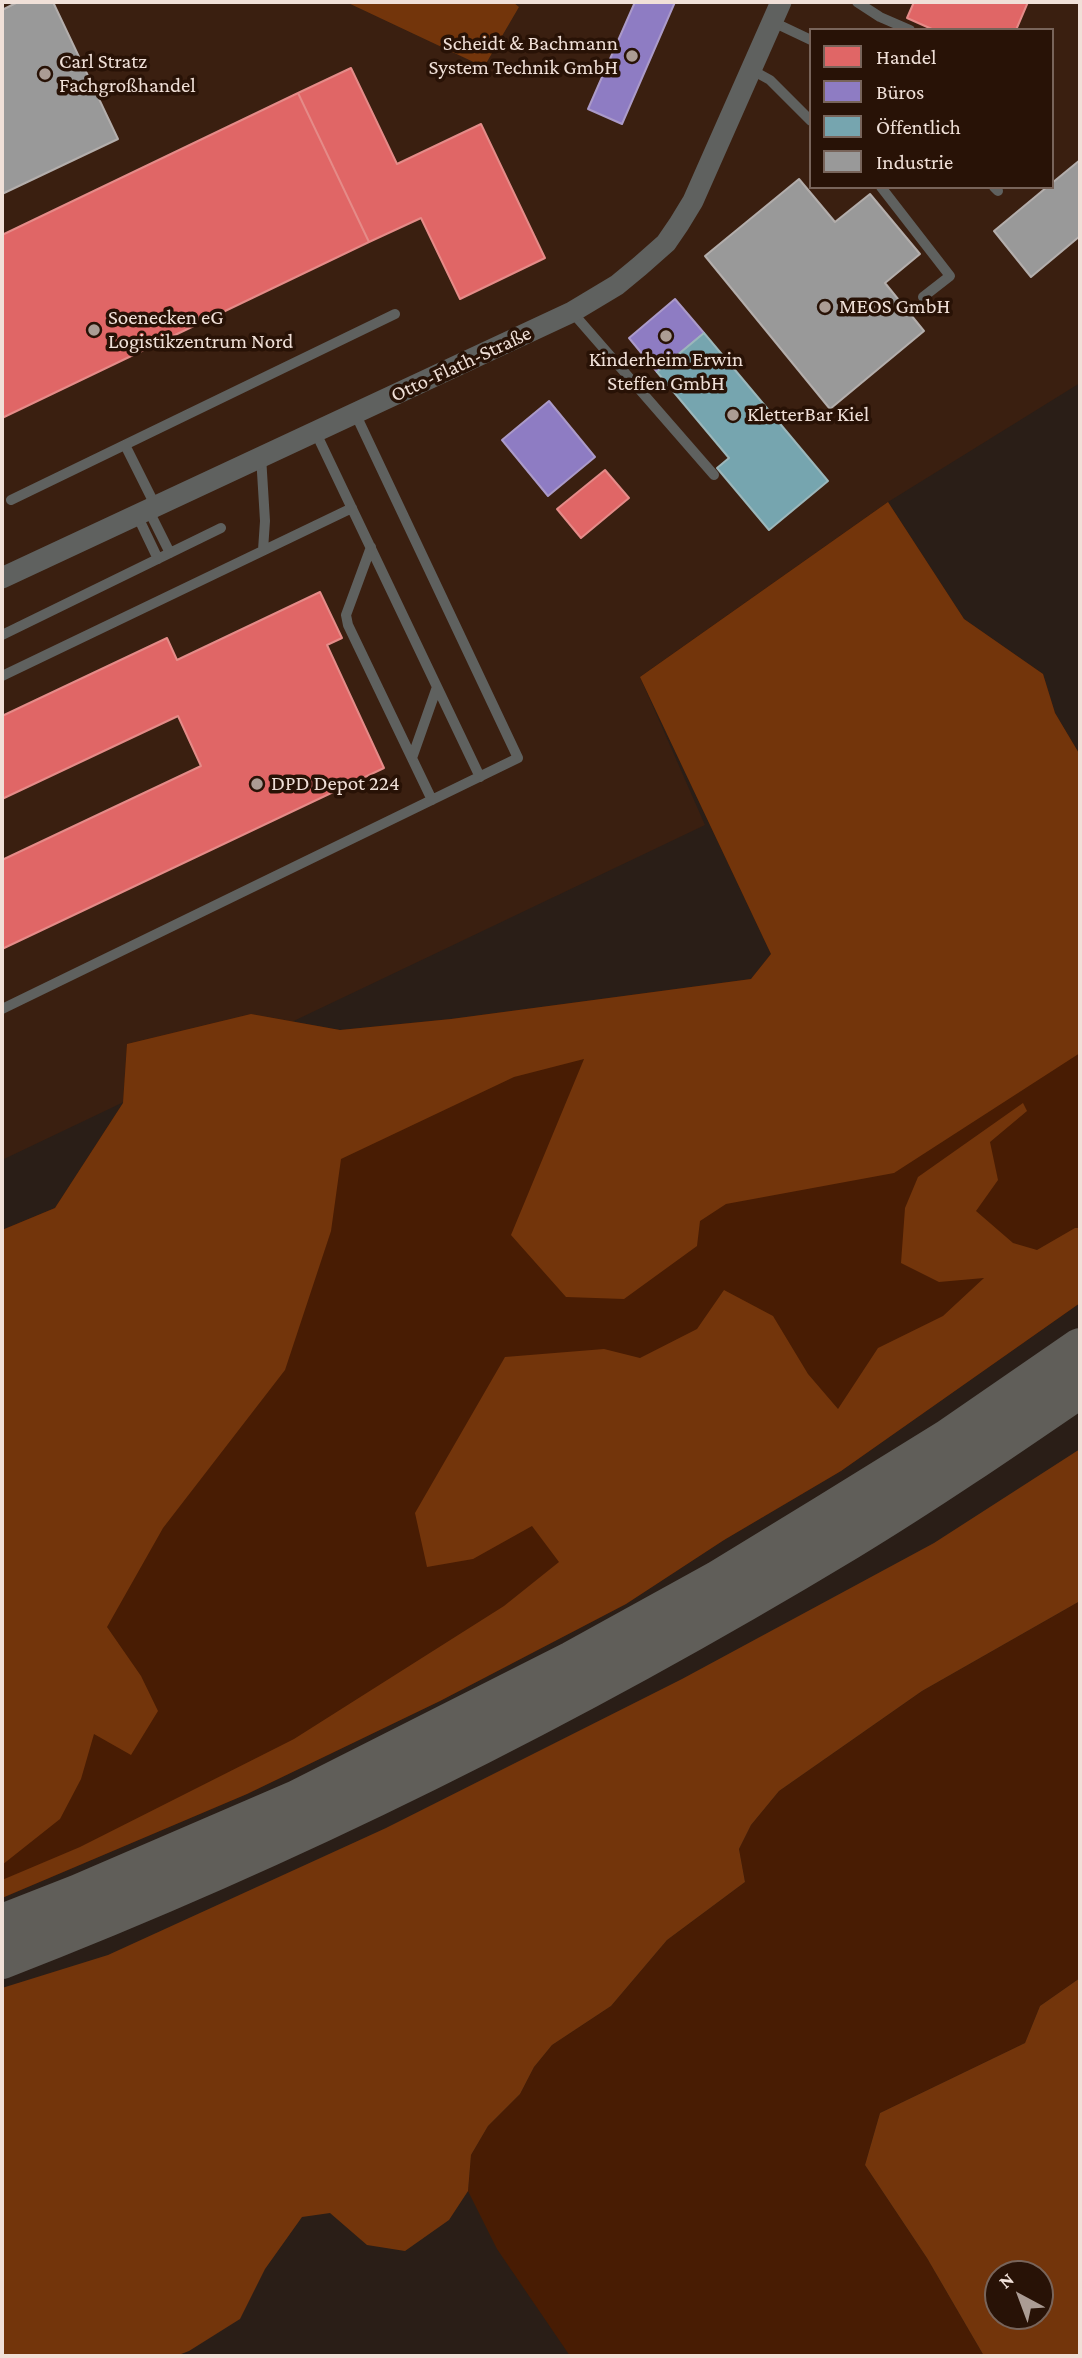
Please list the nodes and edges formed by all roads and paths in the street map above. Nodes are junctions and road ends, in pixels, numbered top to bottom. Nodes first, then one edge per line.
1 (857, 2) edge
2 (777, 12) edge
3 (905, 28) edge
4 (809, 38) edge
5 (752, 70) junction
6 (809, 119) edge
7 (883, 189) edge
8 (923, 297) dead end
9 (572, 312) junction
10 (395, 314) dead end
11 (355, 413) junction
12 (315, 431) junction
13 (125, 445) junction
14 (261, 456) junction
15 (714, 475) dead end
16 (11, 500) dead end
17 (352, 508) junction
18 (147, 510) junction
19 (221, 528) dead end
20 (371, 547) junction
21 (262, 550) junction
22 (170, 553) junction
23 (158, 559) junction
24 (2, 578) edge
25 (2, 635) edge
26 (2, 676) edge
27 (437, 687) junction
28 (412, 758) junction
29 (480, 776) junction
30 (432, 800) junction
31 (2, 1009) edge
32 (1080, 1347) edge
33 (1080, 1389) edge
34 (2, 1923) edge
35 (2, 1960) edge

1 - 3 lane
2 - 4 lane
2 - 5 street, Otto-Flath-Straße
5 - 6 lane
5 - 9 street, Otto-Flath-Straße
7 - 8 lane
9 - 11 street, Otto-Flath-Straße
9 - 15 lane
10 - 13 lane
11 - 12 street, Otto-Flath-Straße
11 - 29 lane
12 - 14 street, Otto-Flath-Straße
12 - 17 lane
13 - 16 lane
13 - 18 lane
14 - 18 street, Otto-Flath-Straße
14 - 21 lane
17 - 20 lane
17 - 21 lane
18 - 22 lane
18 - 23 lane
18 - 24 street, Otto-Flath-Straße
19 - 22 lane
20 - 27 lane
20 - 28 lane
21 - 26 lane
22 - 23 lane
23 - 25 lane
27 - 28 lane
27 - 29 lane
28 - 30 lane
29 - 30 lane
30 - 31 lane
32 - 34 highway
33 - 35 highway

